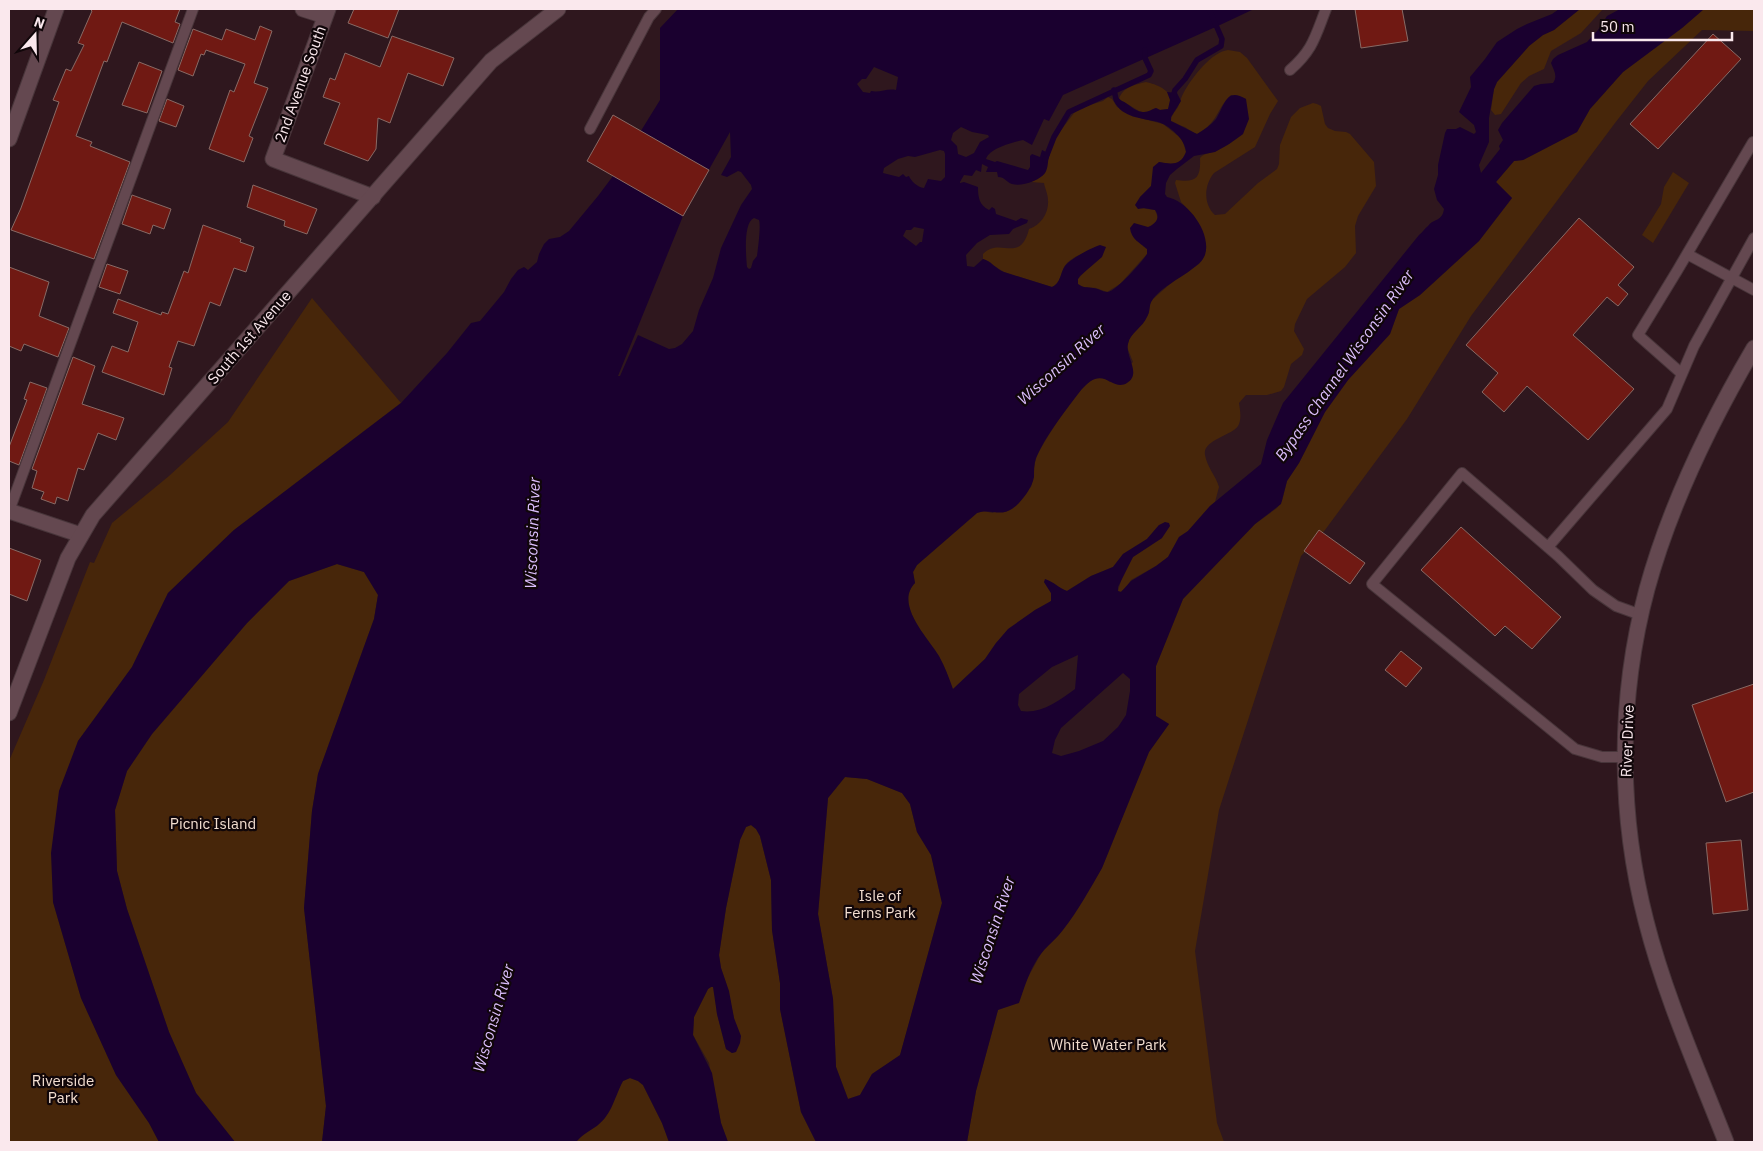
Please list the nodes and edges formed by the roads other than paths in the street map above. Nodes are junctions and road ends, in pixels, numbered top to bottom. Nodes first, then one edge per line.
1 (56, 9) edge
2 (193, 9) edge
3 (303, 9) edge
4 (558, 9) edge
5 (656, 9) edge
6 (1326, 9) edge
7 (327, 12) edge
8 (1290, 70) dead end
9 (590, 129) dead end
10 (9, 139) edge
11 (1754, 143) edge
12 (372, 197) junction
13 (1754, 238) edge
14 (1688, 254) junction
15 (1732, 278) junction
16 (1754, 290) edge
17 (1754, 348) edge
18 (1681, 373) junction
19 (9, 511) edge
20 (81, 536) junction
21 (1548, 547) junction
22 (1641, 615) junction
23 (9, 713) edge
24 (1625, 757) junction
25 (1726, 1142) edge

1 - 10 street
2 - 19 lane
3 - 7 street
4 - 12 street, South 1st Avenue
5 - 9 lane
6 - 8 lane
7 - 12 street, 2nd Avenue South
11 - 14 lane
12 - 20 street, South 1st Avenue
13 - 15 lane
14 - 15 lane
14 - 18 lane
15 - 16 lane
15 - 18 lane
17 - 22 street, River Drive
18 - 21 lane
19 - 20 street
20 - 23 street, South 1st Avenue
21 - 22 lane
21 - 24 lane
22 - 24 street, River Drive
24 - 25 street, River Drive

